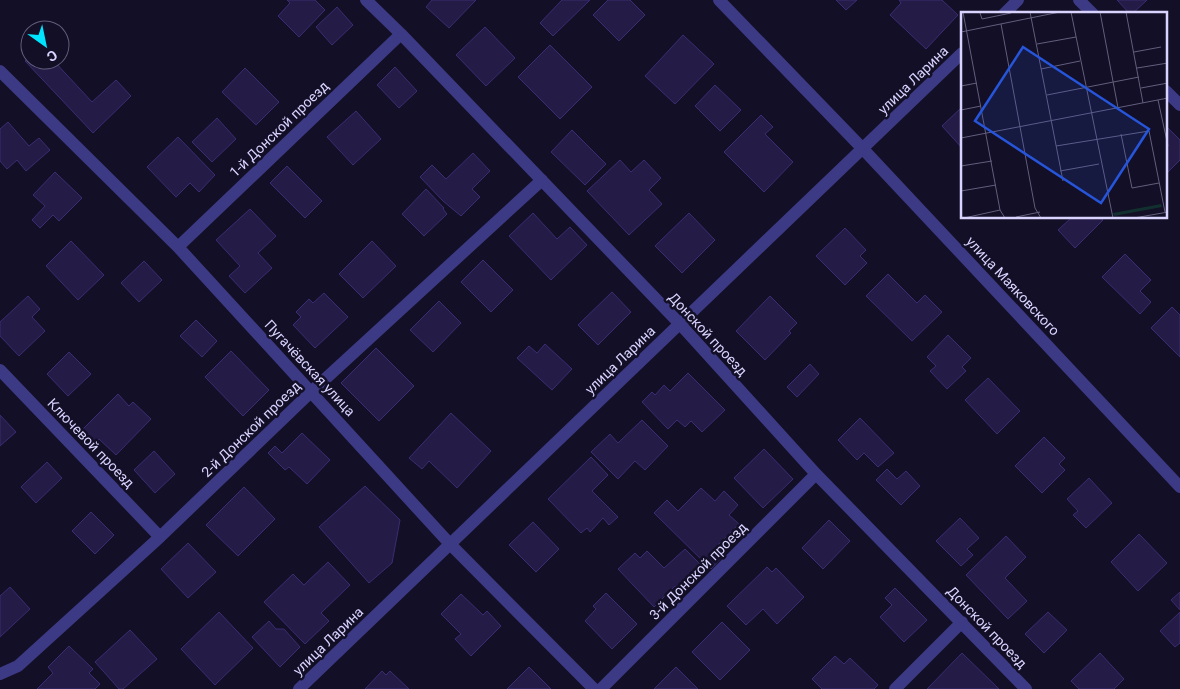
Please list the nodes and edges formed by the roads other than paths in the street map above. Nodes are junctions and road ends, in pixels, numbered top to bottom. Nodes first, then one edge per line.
1 (366, 0) edge
2 (719, 0) edge
3 (1018, 0) edge
4 (1080, 0) edge
5 (1006, 12) edge
6 (1091, 12) edge
7 (401, 34) junction
8 (961, 55) edge
9 (0, 71) edge
10 (1168, 93) edge
11 (1180, 105) edge
12 (863, 148) junction
13 (542, 180) junction
14 (178, 247) junction
15 (680, 324) junction
16 (0, 370) edge
17 (311, 392) junction
18 (816, 474) junction
19 (1180, 487) edge
20 (160, 537) junction
21 (450, 544) junction
22 (962, 622) junction
23 (0, 674) edge
24 (299, 689) edge
25 (594, 689) edge
26 (601, 689) edge
27 (895, 689) edge
28 (1026, 689) edge

1 - 7 street, Донской проезд
2 - 12 street, улица Маяковского
3 - 5 street
4 - 6 street
7 - 13 street, Донской проезд
7 - 14 street, 1-й Донской проезд
8 - 12 street, улица Ларина
9 - 14 street, Пугачёвская улица
10 - 11 street
12 - 15 street, улица Ларина
12 - 19 street, улица Маяковского
13 - 15 street, Донской проезд
13 - 17 street, 2-й Донской проезд
14 - 17 street, Пугачёвская улица
15 - 18 street, Донской проезд
15 - 21 street, улица Ларина
16 - 20 street, Ключевой проезд
17 - 20 street, 2-й Донской проезд
17 - 21 street, Пугачёвская улица
18 - 22 street, Донской проезд
18 - 26 street, 3-й Донской проезд
20 - 23 street, 2-й Донской проезд
21 - 24 street, улица Ларина
21 - 25 street, Пугачёвская улица
22 - 27 street
22 - 28 street, Донской проезд

